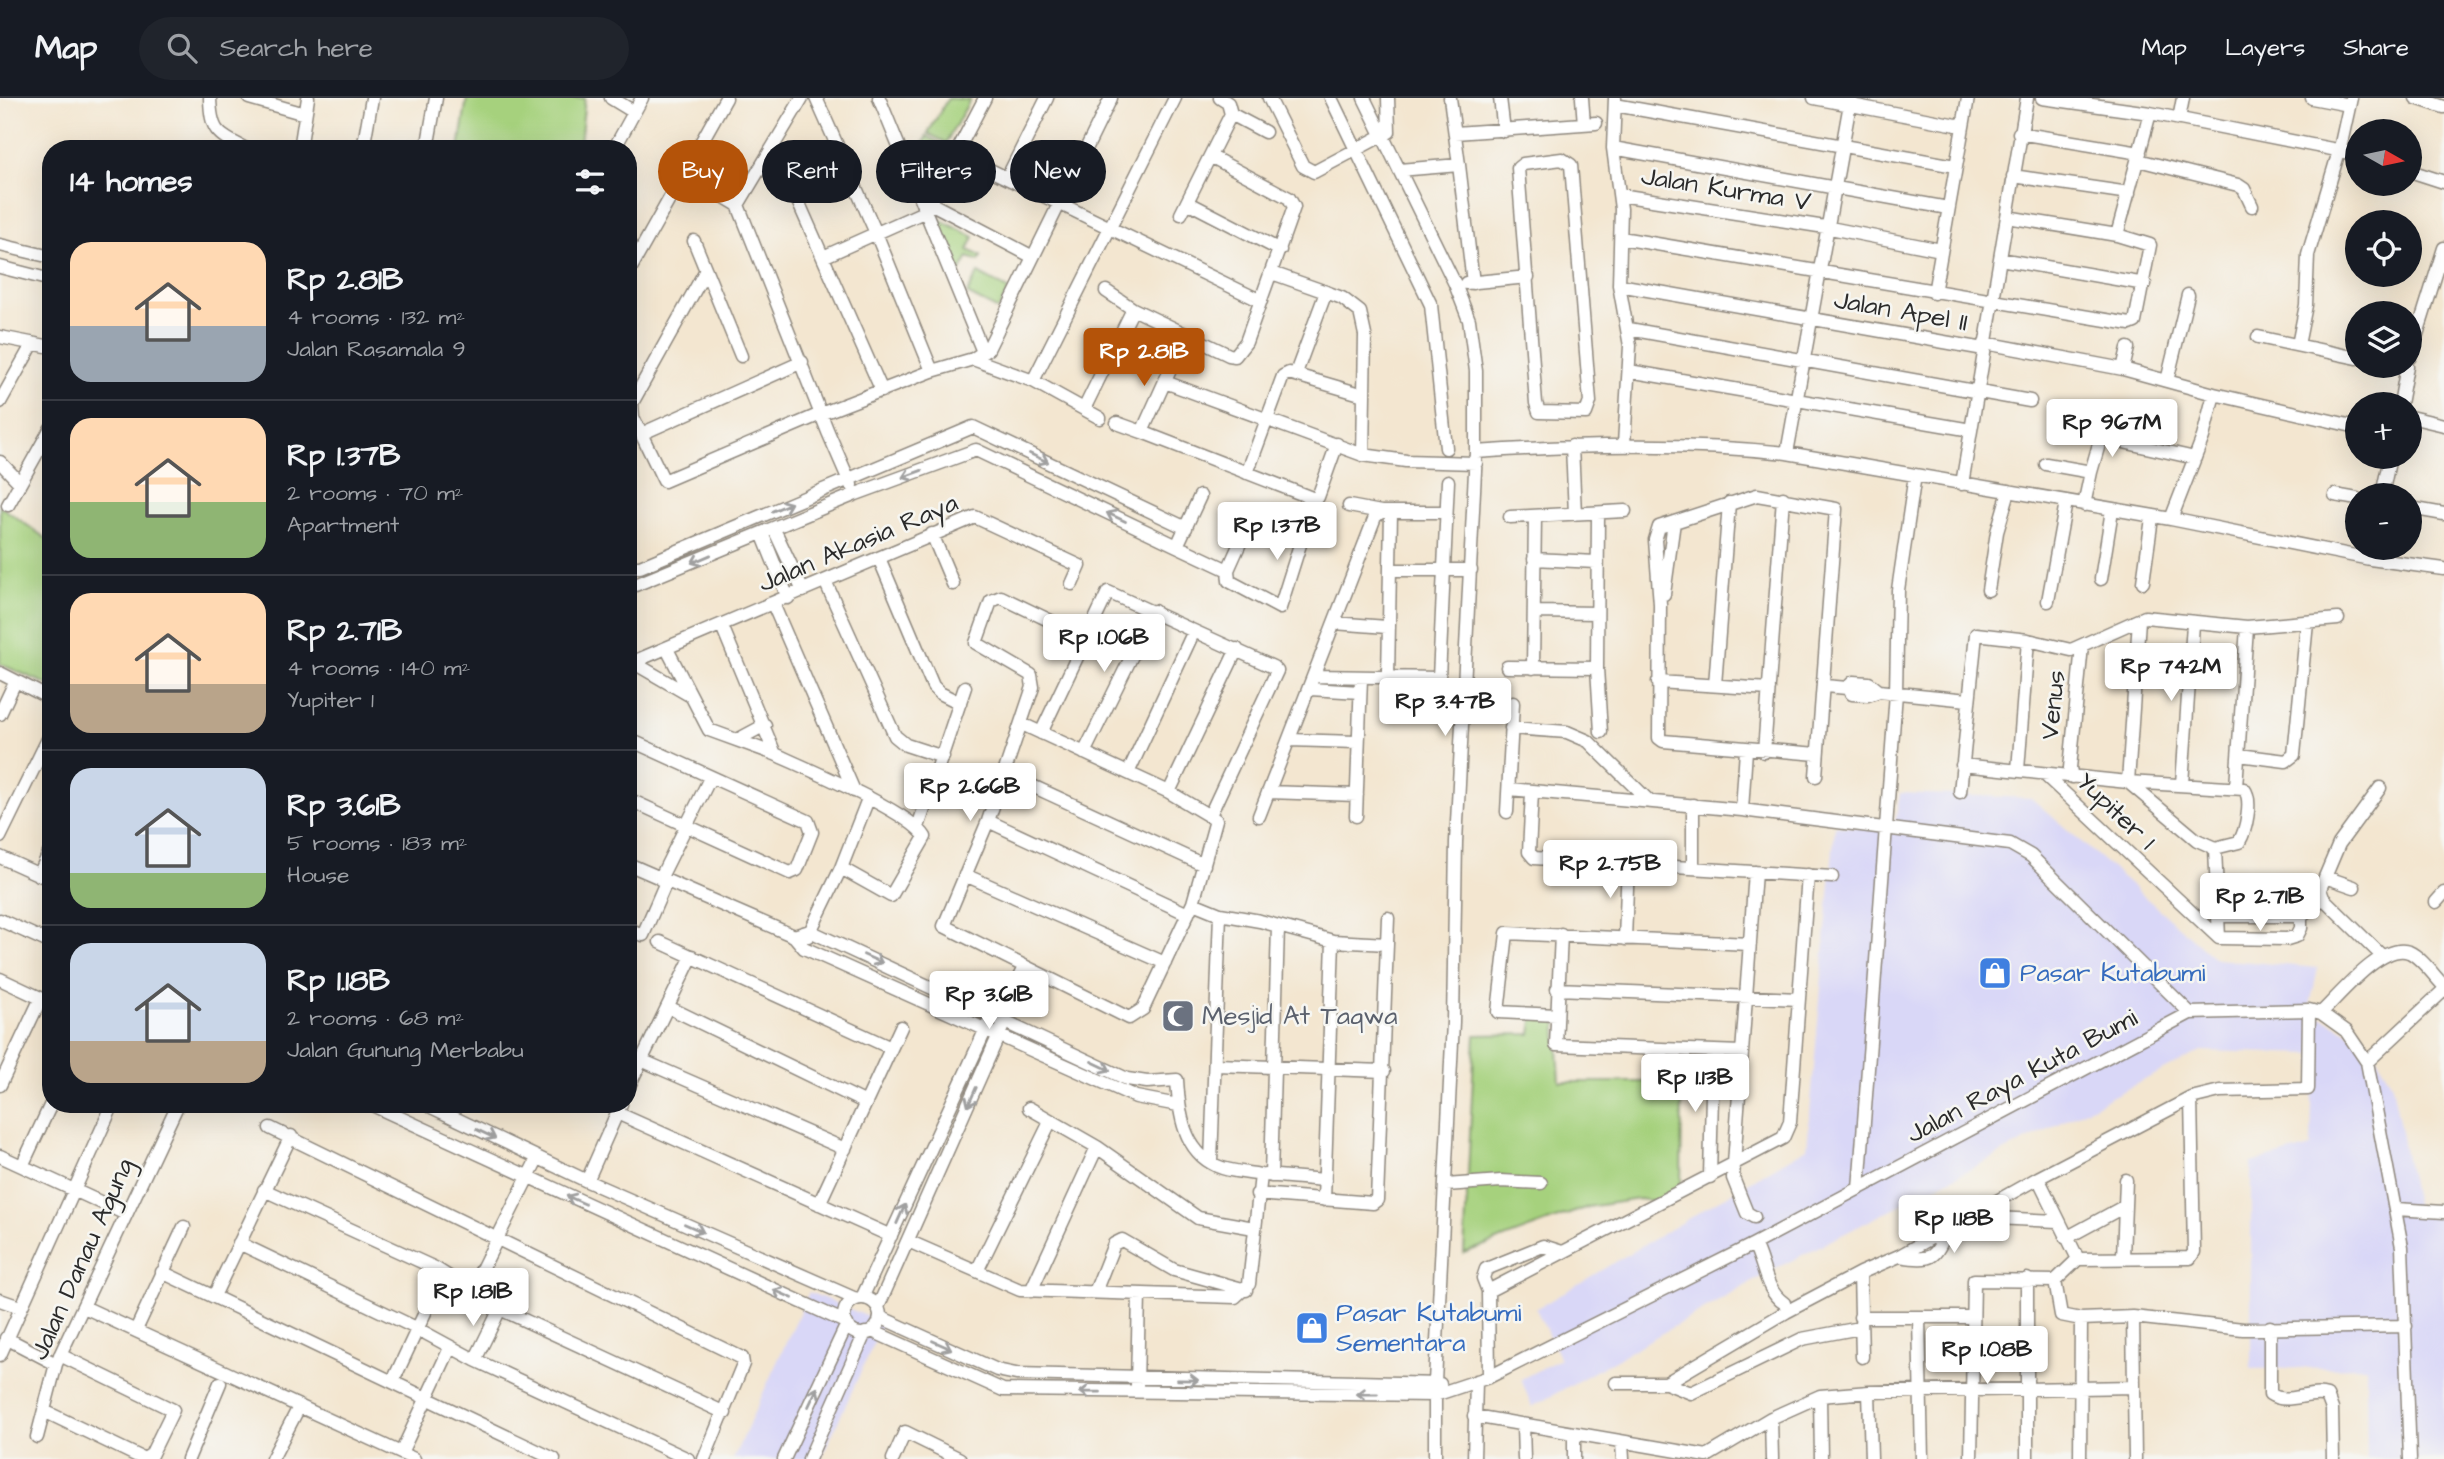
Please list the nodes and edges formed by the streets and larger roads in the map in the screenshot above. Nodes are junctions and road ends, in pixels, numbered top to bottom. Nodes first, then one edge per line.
1 (210, 98) edge
2 (249, 98) edge
3 (308, 98) edge
4 (372, 98) edge
5 (436, 98) edge
6 (611, 98) edge
7 (642, 98) edge
8 (716, 98) edge
9 (726, 98) edge
10 (802, 98) edge
11 (816, 98) edge
12 (879, 98) edge
13 (985, 98) edge
14 (1047, 98) edge
15 (1111, 98) edge
16 (1175, 98) edge
17 (1220, 98) edge
18 (1269, 98) edge
19 (1331, 98) edge
20 (1364, 98) edge
21 (1388, 98) edge
22 (1450, 98) edge
23 (1500, 98) edge
24 (1581, 98) edge
25 (1815, 98) edge
26 (1968, 98) edge
27 (2027, 98) edge
28 (2042, 98) edge
29 (2183, 98) edge
30 (2312, 98) edge
31 (2416, 98) edge
32 (1615, 101) edge
33 (1850, 101) edge
34 (2350, 101) edge
35 (2444, 107) edge
36 (634, 111) junction
37 (2150, 113) junction
38 (305, 114) junction
39 (1231, 114) junction
40 (2179, 119) junction
41 (1962, 126) junction
42 (1504, 131) junction
43 (1265, 132) dead end
44 (1455, 133) junction
45 (2020, 133) junction
46 (1385, 134) junction
47 (229, 140) edge
48 (301, 140) edge
49 (365, 140) edge
50 (429, 140) edge
51 (619, 140) edge
52 (695, 140) edge
53 (700, 140) edge
54 (779, 140) edge
55 (964, 140) edge
56 (1842, 145) junction
57 (1613, 148) junction
58 (2340, 148) junction
59 (1358, 150) junction
60 (2345, 150) edge
61 (1210, 156) junction
62 (2139, 156) junction
63 (1459, 165) junction
64 (1955, 166) junction
65 (762, 167) edge
66 (1399, 170) junction
67 (996, 173) edge
68 (2422, 175) edge
69 (2013, 176) junction
70 (1007, 178) junction
71 (2444, 182) edge
72 (1834, 188) junction
73 (2129, 193) junction
74 (1620, 195) junction
75 (661, 203) edge
76 (735, 203) edge
77 (799, 203) edge
78 (932, 203) edge
79 (738, 205) junction
80 (1058, 205) junction
81 (2252, 206) dead end
82 (929, 208) junction
83 (1948, 208) junction
84 (2007, 217) junction
85 (1111, 227) junction
86 (1825, 228) junction
87 (876, 233) junction
88 (2117, 235) junction
89 (1621, 238) junction
90 (694, 241) dead end
91 (637, 242) edge
92 (0, 245) edge
93 (2444, 248) edge
94 (1280, 250) junction
95 (1941, 250) junction
96 (42, 255) edge
97 (823, 257) junction
98 (1033, 257) junction
99 (2000, 260) junction
100 (0, 267) edge
101 (706, 270) junction
102 (1818, 272) junction
103 (1272, 273) junction
104 (1528, 277) junction
105 (42, 278) edge
106 (1473, 283) junction
107 (1455, 284) junction
108 (2144, 284) junction
109 (2431, 284) junction
110 (1619, 285) junction
111 (2444, 289) edge
112 (1106, 291) dead end
113 (1325, 292) junction
114 (1934, 293) junction
115 (2188, 295) dead end
116 (1993, 300) junction
117 (1261, 301) junction
118 (1133, 309) junction
119 (2422, 315) edge
120 (1809, 318) junction
121 (1629, 330) junction
122 (0, 337) edge
123 (2258, 337) dead end
124 (32, 345) junction
125 (2298, 345) junction
126 (42, 346) edge
127 (1985, 346) junction
128 (2128, 348) dead end
129 (2345, 355) edge
130 (741, 356) dead end
131 (978, 356) junction
132 (1175, 359) dead end
133 (1805, 359) junction
134 (802, 362) junction
135 (2123, 369) junction
136 (932, 371) junction
137 (1629, 371) junction
138 (1296, 373) junction
139 (1033, 381) junction
140 (2167, 381) junction
141 (1165, 382) junction
142 (637, 390) edge
143 (1978, 390) junction
144 (882, 391) junction
145 (2214, 394) junction
146 (1364, 395) junction
147 (1797, 401) junction
148 (2030, 401) dead end
149 (0, 402) edge
150 (1085, 407) junction
151 (823, 414) junction
152 (1100, 418) dead end
153 (1269, 419) junction
154 (2422, 420) edge
155 (1117, 423) dead end
156 (637, 424) edge
157 (2345, 424) edge
158 (2444, 425) edge
159 (973, 427) junction
160 (1971, 430) junction
161 (1142, 432) junction
162 (641, 434) junction
163 (42, 444) edge
164 (1337, 444) junction
165 (1624, 444) junction
166 (1572, 446) junction
167 (1446, 448) dead end
168 (976, 450) junction
169 (1787, 453) junction
170 (1363, 455) junction
171 (2195, 458) junction
172 (1475, 459) junction
173 (0, 462) edge
174 (2046, 464) dead end
175 (2091, 472) junction
176 (1247, 473) junction
177 (1915, 475) junction
178 (849, 478) junction
179 (1448, 481) dead end
180 (20, 483) junction
181 (1962, 484) junction
182 (2009, 491) junction
183 (856, 494) junction
184 (2335, 495) dead end
185 (1200, 496) dead end
186 (2345, 497) edge
187 (1783, 498) junction
188 (2066, 502) junction
189 (1729, 503) junction
190 (8, 505) dead end
191 (2084, 505) junction
192 (1349, 506) dead end
193 (2112, 510) junction
194 (2422, 510) edge
195 (1625, 511) dead end
196 (1386, 512) junction
197 (1446, 512) junction
198 (1598, 513) junction
199 (1575, 514) junction
200 (2444, 514) edge
201 (1535, 516) junction
202 (1510, 517) dead end
203 (2152, 518) junction
204 (2171, 519) junction
205 (1249, 523) dead end
206 (1186, 528) junction
207 (768, 531) junction
208 (932, 534) junction
209 (1303, 535) dead end
210 (1177, 546) junction
211 (2345, 549) edge
212 (878, 558) junction
213 (1534, 559) junction
214 (2403, 560) edge
215 (1596, 562) junction
216 (637, 567) edge
217 (2444, 569) edge
218 (1228, 570) junction
219 (1390, 570) junction
220 (1468, 570) junction
221 (1446, 571) junction
222 (2101, 579) dead end
223 (2143, 582) dead end
224 (827, 583) junction
225 (953, 584) dead end
226 (1072, 584) dead end
227 (637, 586) edge
228 (1988, 590) dead end
229 (803, 591) junction
230 (788, 598) junction
231 (2048, 601) dead end
232 (773, 604) junction
233 (1154, 611) junction
234 (1534, 612) junction
235 (1597, 613) junction
236 (2338, 619) dead end
237 (2139, 620) junction
238 (1334, 623) junction
239 (2193, 624) junction
240 (2307, 624) junction
241 (722, 626) junction
242 (1387, 627) junction
243 (2247, 627) junction
244 (1194, 631) junction
245 (1086, 638) junction
246 (2028, 640) junction
247 (2082, 646) junction
248 (667, 649) junction
249 (1237, 649) junction
250 (637, 659) edge
251 (637, 664) edge
252 (1507, 667) dead end
253 (1533, 668) junction
254 (1597, 668) junction
255 (0, 673) edge
256 (1315, 676) junction
257 (1361, 678) junction
258 (1388, 678) junction
259 (1658, 681) junction
260 (15, 682) junction
261 (1715, 685) junction
262 (1825, 686) junction
263 (965, 687) dead end
264 (1769, 689) junction
265 (1310, 690) junction
266 (1360, 692) junction
267 (1896, 693) junction
268 (42, 695) edge
269 (691, 696) junction
270 (1968, 700) junction
271 (960, 703) junction
272 (1513, 703) dead end
273 (0, 714) edge
274 (1022, 724) junction
275 (765, 725) junction
276 (1511, 727) junction
277 (1601, 732) dead end
278 (1041, 733) junction
279 (737, 740) junction
280 (1289, 740) junction
281 (1356, 742) junction
282 (637, 743) edge
283 (1746, 750) junction
284 (42, 751) edge
285 (1764, 752) junction
286 (1084, 753) junction
287 (775, 754) junction
288 (1817, 754) junction
289 (2239, 755) junction
290 (943, 757) junction
291 (1962, 765) junction
292 (2018, 770) junction
293 (1004, 773) junction
294 (1128, 773) junction
295 (2071, 773) junction
296 (2044, 774) junction
297 (1815, 776) dead end
298 (710, 778) junction
299 (2128, 782) junction
300 (2182, 784) junction
301 (2236, 787) junction
302 (2381, 788) dead end
303 (1509, 789) junction
304 (855, 791) junction
305 (1169, 792) junction
306 (1268, 792) junction
307 (1532, 792) junction
308 (1960, 792) dead end
309 (1357, 795) junction
310 (868, 799) junction
311 (1649, 801) junction
312 (637, 803) edge
313 (1693, 805) junction
314 (1742, 810) junction
315 (1507, 812) dead end
316 (1210, 814) junction
317 (1259, 816) dead end
318 (1356, 816) dead end
319 (989, 821) junction
320 (686, 826) junction
321 (918, 827) junction
322 (1884, 829) junction
323 (0, 837) edge
324 (2215, 848) junction
325 (0, 857) edge
326 (1628, 863) junction
327 (1204, 864) junction
328 (1693, 867) junction
329 (637, 868) edge
330 (841, 868) junction
331 (1755, 872) junction
332 (965, 875) junction
333 (1808, 876) junction
334 (42, 877) edge
335 (1832, 877) dead end
336 (2325, 877) junction
337 (663, 881) junction
338 (2354, 887) dead end
339 (2323, 898) junction
340 (1190, 908) junction
341 (1220, 914) junction
342 (2219, 916) junction
343 (2301, 916) junction
344 (1388, 918) dead end
345 (0, 920) edge
346 (1278, 926) junction
347 (810, 931) junction
348 (637, 933) edge
349 (1561, 934) junction
350 (794, 936) junction
351 (2219, 938) junction
352 (42, 939) edge
353 (1625, 939) junction
354 (1333, 941) junction
355 (660, 942) dead end
356 (1387, 944) junction
357 (1750, 944) junction
358 (804, 948) junction
359 (2381, 955) junction
360 (692, 956) junction
361 (1165, 963) junction
362 (1024, 967) junction
363 (0, 979) edge
364 (2444, 988) edge
365 (1558, 989) junction
366 (1746, 997) junction
367 (42, 998) edge
368 (1799, 999) junction
369 (42, 1007) edge
370 (668, 1007) junction
371 (2315, 1011) junction
372 (2190, 1013) junction
373 (1556, 1015) junction
374 (999, 1018) junction
375 (901, 1027) dead end
376 (985, 1027) junction
377 (999, 1034) junction
378 (891, 1048) junction
379 (1741, 1052) junction
380 (1713, 1053) junction
381 (641, 1060) junction
382 (2367, 1062) junction
383 (1216, 1065) junction
384 (1273, 1067) junction
385 (637, 1069) edge
386 (1329, 1069) junction
387 (1384, 1071) junction
388 (0, 1085) edge
389 (2191, 1098) junction
390 (866, 1102) junction
391 (1178, 1105) junction
392 (1029, 1108) dead end
393 (47, 1113) edge
394 (109, 1113) edge
395 (174, 1113) edge
396 (389, 1113) edge
397 (444, 1113) edge
398 (617, 1113) edge
399 (629, 1113) edge
400 (1049, 1122) junction
401 (270, 1128) dead end
402 (291, 1136) junction
403 (1097, 1147) junction
404 (845, 1149) junction
405 (0, 1156) edge
406 (537, 1158) junction
407 (1210, 1162) junction
408 (1733, 1165) junction
409 (22, 1166) junction
410 (1266, 1175) junction
411 (527, 1177) junction
412 (1710, 1177) junction
413 (2038, 1178) junction
414 (1325, 1180) junction
415 (2126, 1180) dead end
416 (587, 1181) junction
417 (1541, 1183) dead end
418 (1446, 1185) junction
419 (1859, 1189) junction
420 (73, 1190) junction
421 (264, 1190) junction
422 (1257, 1194) junction
423 (1324, 1200) junction
424 (819, 1204) junction
425 (2125, 1206) junction
426 (2396, 1209) junction
427 (2444, 1212) edge
428 (126, 1214) junction
429 (1972, 1217) junction
430 (2057, 1221) junction
431 (184, 1227) dead end
432 (1254, 1228) junction
433 (891, 1236) junction
434 (2066, 1238) junction
435 (496, 1239) junction
436 (908, 1241) junction
437 (239, 1243) junction
438 (1760, 1246) junction
439 (1562, 1252) junction
440 (2123, 1257) junction
441 (2078, 1259) junction
442 (977, 1271) junction
443 (162, 1272) junction
444 (1860, 1273) junction
445 (443, 1274) junction
446 (2027, 1279) junction
447 (2055, 1281) junction
448 (1246, 1290) junction
449 (471, 1291) junction
450 (1031, 1291) junction
451 (1488, 1291) junction
452 (1095, 1292) junction
453 (1139, 1294) junction
454 (214, 1296) junction
455 (859, 1298) junction
456 (0, 1300) edge
457 (20, 1307) junction
458 (84, 1307) junction
459 (1785, 1307) junction
460 (500, 1309) junction
461 (879, 1312) junction
462 (1972, 1315) junction
463 (1919, 1317) junction
464 (2133, 1317) junction
465 (2081, 1319) junction
466 (1860, 1322) junction
467 (846, 1323) junction
468 (2406, 1326) junction
469 (2270, 1327) junction
470 (416, 1328) junction
471 (136, 1330) junction
472 (869, 1332) junction
473 (6, 1338) junction
474 (450, 1348) junction
475 (0, 1355) edge
476 (1862, 1357) dead end
477 (58, 1359) junction
478 (475, 1360) junction
479 (1137, 1379) junction
480 (1482, 1379) junction
481 (393, 1381) junction
482 (1616, 1382) dead end
483 (1666, 1382) junction
484 (220, 1383) dead end
485 (2134, 1387) junction
486 (1435, 1389) junction
487 (2081, 1390) junction
488 (1922, 1391) junction
489 (2027, 1391) junction
490 (1869, 1392) junction
491 (1971, 1392) junction
492 (1137, 1393) junction
493 (1820, 1396) junction
494 (425, 1399) junction
495 (299, 1407) junction
496 (44, 1412) junction
497 (725, 1413) junction
498 (1474, 1416) junction
499 (1772, 1418) junction
500 (1523, 1425) junction
501 (1574, 1434) junction
502 (37, 1437) dead end
503 (1622, 1443) junction
504 (401, 1453) junction
505 (1672, 1454) edge
506 (1721, 1454) edge
507 (144, 1459) edge
508 (188, 1459) edge
509 (272, 1459) edge
510 (414, 1459) edge
511 (554, 1459) edge
512 (688, 1459) edge
513 (704, 1459) edge
514 (784, 1459) edge
515 (809, 1459) edge
516 (893, 1459) edge
517 (960, 1459) edge
518 (1435, 1459) edge
519 (1474, 1459) edge
520 (1524, 1459) edge
521 (1574, 1459) edge
522 (1622, 1459) edge
523 (1772, 1459) edge
524 (1821, 1459) edge
525 (1871, 1459) edge
526 (1922, 1459) edge
527 (1971, 1459) edge
528 (2027, 1459) edge
529 (2080, 1459) edge
530 (2135, 1459) edge
531 (2333, 1459) edge
532 (2410, 1459) edge

1 - 47 street
2 - 38 street
3 - 38 street
4 - 49 street
5 - 50 street
6 - 36 street
7 - 36 street
8 - 52 street
9 - 53 street
10 - 54 street
11 - 87 street
12 - 82 street
13 - 55 street
14 - 70 street
15 - 80 street
16 - 85 street
17 - 39 street
18 - 59 street
19 - 59 street
20 - 46 street
21 - 46 street
22 - 44 street
23 - 42 street
24 - 42 street
25 - 33 street
26 - 41 street
27 - 45 street
28 - 37 street
29 - 40 street
30 - 34 street
31 - 35 street
32 - 56 street
32 - 57 street
33 - 41 street
33 - 56 street
34 - 58 street
36 - 51 street
37 - 40 street
37 - 62 street
38 - 48 street
39 - 43 street
39 - 61 street
40 - 58 street
41 - 64 street
42 - 44 street
44 - 63 street
45 - 62 street
45 - 69 street
46 - 59 street
46 - 66 street
56 - 64 street
56 - 72 street
57 - 72 street
57 - 74 street
58 - 60 street
58 - 125 street
59 - 167 street
61 - 94 street
61 - 94 street
62 - 73 street
62 - 81 street
63 - 66 street
63 - 106 street
64 - 83 street
65 - 79 street
66 - 107 street
67 - 70 street
68 - 71 street
69 - 73 street
69 - 84 street
70 - 80 street
72 - 83 street
72 - 86 street
73 - 88 street
74 - 86 street, Jalan Kurma V
74 - 89 street
75 - 91 street
76 - 79 street
77 - 97 street
78 - 82 street
79 - 134 street
80 - 85 street
80 - 98 street
82 - 87 street
82 - 98 street
82 - 131 street
83 - 95 street
84 - 88 street
84 - 99 street
85 - 117 street
85 - 139 street
86 - 95 street, Jalan Kurma V
86 - 102 street
87 - 97 street
87 - 136 street
88 - 108 street
89 - 102 street
89 - 110 street
90 - 101 street
92 - 96 street
93 - 109 street
94 - 103 street
95 - 114 street
97 - 144 street
98 - 131 street
99 - 108 street
99 - 116 street
100 - 105 street
101 - 130 street
101 - 142 street
102 - 114 street
102 - 120 street
103 - 113 street
103 - 117 street
104 - 104 street
104 - 106 street
106 - 107 street
107 - 172 street
108 - 116 street
109 - 111 street
109 - 119 street
110 - 120 street, Jalan Apel II
110 - 121 street
112 - 118 street
113 - 138 street
113 - 146 street
114 - 116 street
115 - 140 street
116 - 127 street
117 - 118 street
118 - 150 street
120 - 127 street, Jalan Apel II
120 - 133 street
121 - 133 street
121 - 137 street
122 - 124 street
123 - 125 street
124 - 126 street
124 - 149 street
125 - 129 street
127 - 135 street, Jalan Apel II
127 - 143 street
128 - 135 street
131 - 136 street
131 - 139 street
132 - 141 street
133 - 143 street
133 - 147 street
134 - 151 street
134 - 162 street
135 - 140 street, Jalan Apel II
136 - 144 street
137 - 147 street
137 - 165 street
138 - 146 street
138 - 153 street
139 - 150 street
140 - 145 street, Jalan Apel II
141 - 153 street
141 - 161 street
143 - 148 street
143 - 160 street
144 - 151 street
145 - 157 street, Jalan Apel II
145 - 171 street
146 - 170 street
147 - 160 street
147 - 169 street
150 - 152 street
151 - 162 street
151 - 178 street
153 - 164 street
153 - 176 street
154 - 158 street
155 - 161 street
156 - 162 street
159 - 168 street
159 - 178 street
159 -> 206 street
160 - 181 street
161 - 176 street
163 - 180 street
164 - 170 street
164 - 176 street
165 - 166 street
165 - 169 street
166 - 172 street
166 - 199 street
168 -> 183 street
210 -> 168 street
169 - 177 street
170 - 172 street
171 - 175 street
171 - 204 street
172 - 220 street
173 - 180 street
174 - 175 street
175 - 191 street
177 - 181 street
177 - 267 street
178 - 183 street
216 -> 178 street
179 - 197 street
180 - 190 street
181 - 182 street
182 - 188 street
182 - 228 street
183 - 207 street
184 - 186 street
185 - 206 street
187 - 189 street
187 - 262 street
187 - 264 street
188 - 191 street
188 - 231 street
189 - 259 street
189 - 261 street
191 - 193 street
192 - 196 street
193 - 203 street
193 - 222 street
194 - 200 street
195 - 198 street
196 - 197 street
196 - 219 street
196 - 238 street
197 - 221 street
198 - 199 street
198 - 215 street
199 - 201 street
201 - 202 street
201 - 213 street
203 - 204 street
203 - 223 street
204 - 211 street
205 - 218 street
206 - 210 street
207 -> 227 street
207 - 229 street
207 - 230 street
208 - 212 street, Jalan Akasia Raya
208 - 225 street
208 - 226 street, Jalan Akasia Raya
209 - 218 street
210 - 218 street
212 - 224 street, Jalan Akasia Raya
212 - 271 street
213 - 215 street
213 - 234 street
214 - 217 street
215 - 235 street
219 - 221 street
219 - 242 street
220 - 221 street
220 - 418 street
221 - 258 street
224 - 229 street, Jalan Akasia Raya
224 - 290 street
229 - 230 street, Jalan Akasia Raya
230 - 232 street, Jalan Akasia Raya
232 - 241 street, Jalan Akasia Raya
232 - 304 street
233 - 244 street
233 - 245 street
233 - 286 street
234 - 235 street
234 - 253 street
235 - 254 street
236 - 240 street
237 - 239 street
237 - 247 street
237 - 299 street
238 - 242 street
238 - 256 street
239 - 243 street
239 - 300 street
240 - 243 street
240 - 289 street
241 - 248 street, Jalan Akasia Raya
241 - 275 street
242 - 258 street
243 - 289 street
244 - 249 street
244 - 294 street
245 - 274 street
245 - 278 street
246 - 247 street
246 - 270 street
246 - 292 street
247 - 295 street, Venus
248 - 250 street, Jalan Akasia Raya
248 - 269 street
249 - 305 street
249 - 316 street
251 - 269 street
252 - 253 street
253 - 254 street
254 - 277 street
255 - 260 street
256 - 257 street
256 - 265 street
257 - 258 street
257 - 266 street
259 - 261 street
259 - 283 street
260 - 268 street
260 - 273 street
261 - 264 street
262 - 267 street
262 - 288 street
263 - 271 street
264 - 285 street
265 - 266 street
265 - 280 street
266 - 281 street
267 - 270 street
267 - 322 street
269 - 279 street
270 - 291 street
271 - 290 street
272 - 276 street
274 - 278 street
274 - 293 street
275 - 279 street
275 - 287 street
276 - 303 street
276 - 311 street
278 - 286 street
279 - 287 street
280 - 281 street
280 - 306 street
281 - 309 street
282 - 298 street
283 - 285 street
283 - 314 street
284 - 323 street
285 - 288 street
286 - 294 street
287 - 304 street
288 - 297 street
289 - 301 street
290 - 321 street
291 - 292 street
291 - 308 street
292 - 296 street
293 - 319 street
293 - 327 street
294 - 305 street
295 - 296 street
295 - 299 street
296 - 351 street, Yupiter 1
298 - 320 street
298 - 320 street
299 - 300 street
299 - 324 street
300 - 301 street
301 - 324 street
302 - 336 street
303 - 307 street
303 - 315 street
304 - 310 street
305 - 316 street
306 - 309 street
306 - 317 street
307 - 311 street
307 - 326 street
309 - 318 street
310 - 321 street
310 - 330 street
311 - 313 street
312 - 320 street
313 - 314 street
313 - 328 street
314 - 322 street
316 - 327 street
319 - 332 street
319 - 340 street
320 - 337 street
321 - 330 street
322 - 372 street
322 - 419 street
324 - 342 street
325 - 334 street
326 - 328 street
326 - 353 street
327 - 340 street
328 - 331 street
329 - 337 street
330 - 347 street
331 - 333 street
331 - 357 street
332 - 361 street
332 - 362 street
333 - 335 street
333 - 368 street
336 - 338 street
336 - 339 street
337 - 348 street
337 - 350 street
339 - 343 street
339 - 359 street
340 - 341 street
340 - 361 street
341 - 346 street
341 - 383 street
342 - 343 street
342 - 351 street
343 - 351 street
344 - 356 street
345 - 352 street
346 - 354 street
346 - 384 street
347 - 350 street
347 - 358 street
347 -> 374 street
349 - 353 street
349 - 365 street
349 - 373 street
350 - 358 street
353 - 357 street
354 - 356 street
354 - 386 street
355 - 360 street
356 - 387 street
357 - 366 street
358 - 376 street
359 - 364 street
359 - 371 street
360 - 370 street
360 - 378 street
361 - 362 street
362 - 374 street
363 - 367 street
364 - 382 street
365 - 366 street
365 - 373 street
366 - 368 street
366 - 379 street
368 - 408 street
369 - 388 street
370 - 381 street
370 - 390 street
371 - 372 street, Jalan Raya Kuta Bumi
371 - 382 street
371 - 389 street
372 - 419 street, Jalan Raya Kuta Bumi
373 - 380 street
374 - 376 street
374 - 377 street
374 -> 391 street
375 - 378 street
376 - 377 street
433 -> 376 street
377 - 391 street
377 -> 436 street
378 - 390 street
379 - 380 street
379 - 408 street
380 - 412 street
381 - 385 street
381 - 404 street
382 - 426 street
383 - 384 street
383 - 407 street
384 - 386 street
384 - 410 street
386 - 387 street
386 - 414 street
387 - 423 street
389 - 413 street
389 - 440 street
390 - 404 street
391 - 407 street
392 - 400 street
393 - 409 street
394 - 420 street
395 - 428 street, Jalan Danau Agung
396 - 411 street
397 -> 406 street
398 - 416 street
399 - 424 street
400 - 403 street
400 - 442 street
401 - 402 street
402 - 421 street
402 - 435 street
403 - 432 street
403 - 450 street
404 - 424 street
405 - 409 street
406 - 411 street
406 - 416 street
407 - 410 street
408 - 412 street
408 - 438 street
409 - 420 street
410 - 414 street
410 - 422 street
411 - 435 street
467 -> 411 street
412 - 439 street
413 - 429 street
413 - 430 street
414 - 423 street
415 - 425 street
416 -> 455 street
417 - 418 street
418 - 486 street
419 - 438 street, Jalan Raya Kuta Bumi
420 - 428 street
420 - 457 street
421 - 437 street
421 - 445 street
422 - 423 street
422 - 432 street
424 - 433 street
425 - 434 street
425 - 440 street
426 - 427 street
426 - 468 street
428 - 458 street, Jalan Danau Agung
429 - 430 street
429 - 444 street
430 - 434 street
431 - 443 street
432 - 448 street
433 - 455 street
434 - 441 street
435 - 449 street
435 - 497 street
436 - 442 street
436 - 461 street
437 - 454 street
437 - 470 street
438 - 459 street
438 - 480 street, Jalan Raya Kuta Bumi
439 - 451 street
439 - 451 street
440 - 441 street
441 - 447 street
442 - 450 street
443 - 454 street
443 - 471 street
444 - 459 street
444 - 466 street
445 - 449 street
445 - 470 street
446 - 447 street
446 - 462 street
446 - 489 street
447 - 465 street
448 - 452 street
448 - 453 street
449 - 460 street
450 - 452 street
451 - 480 street
452 - 453 street
453 - 479 street
454 - 481 street
455 - 461 street
455 - 467 street
456 - 457 street
457 - 473 street
458 - 471 street
458 - 477 street, Jalan Danau Agung
459 - 483 street
460 - 478 street
460 - 497 street
461 - 472 street
461 -> 479 street
462 - 463 street
462 - 491 street
463 - 466 street
463 - 488 street
464 - 465 street
464 - 469 street
464 - 485 street
465 - 487 street
466 - 476 street
466 - 483 street
467 - 472 street
514 -> 467 street
468 - 469 street
468 - 532 street
469 - 531 street
470 - 474 street
470 - 481 street
471 - 495 street
492 -> 472 street
472 - 515 street
473 - 475 street
473 - 477 street
474 - 478 street
474 - 494 street
477 - 496 street, Jalan Danau Agung
477 - 507 street
478 - 512 street
479 -> 486 street
479 - 492 street
480 - 486 street, Jalan Raya Kuta Bumi
480 - 498 street
481 - 494 street
482 - 483 street
484 - 508 street
485 - 487 street
485 - 530 street
486 -> 492 street
486 - 518 street
487 - 489 street
487 - 529 street
488 - 490 street
488 - 491 street
488 - 526 street
489 - 491 street
489 - 528 street
490 - 493 street
490 - 525 street
491 - 527 street
493 - 499 street
493 - 524 street
494 - 504 street
494 - 511 street
495 - 504 street
495 - 509 street
496 - 502 street, Jalan Danau Agung
496 - 507 street
497 - 513 street
498 - 500 street
498 - 519 street
499 - 506 street
499 - 523 street
500 - 501 street
500 - 520 street
501 - 503 street
501 - 521 street
503 - 505 street
503 - 522 street
504 - 510 street
505 - 506 street
516 - 517 street

